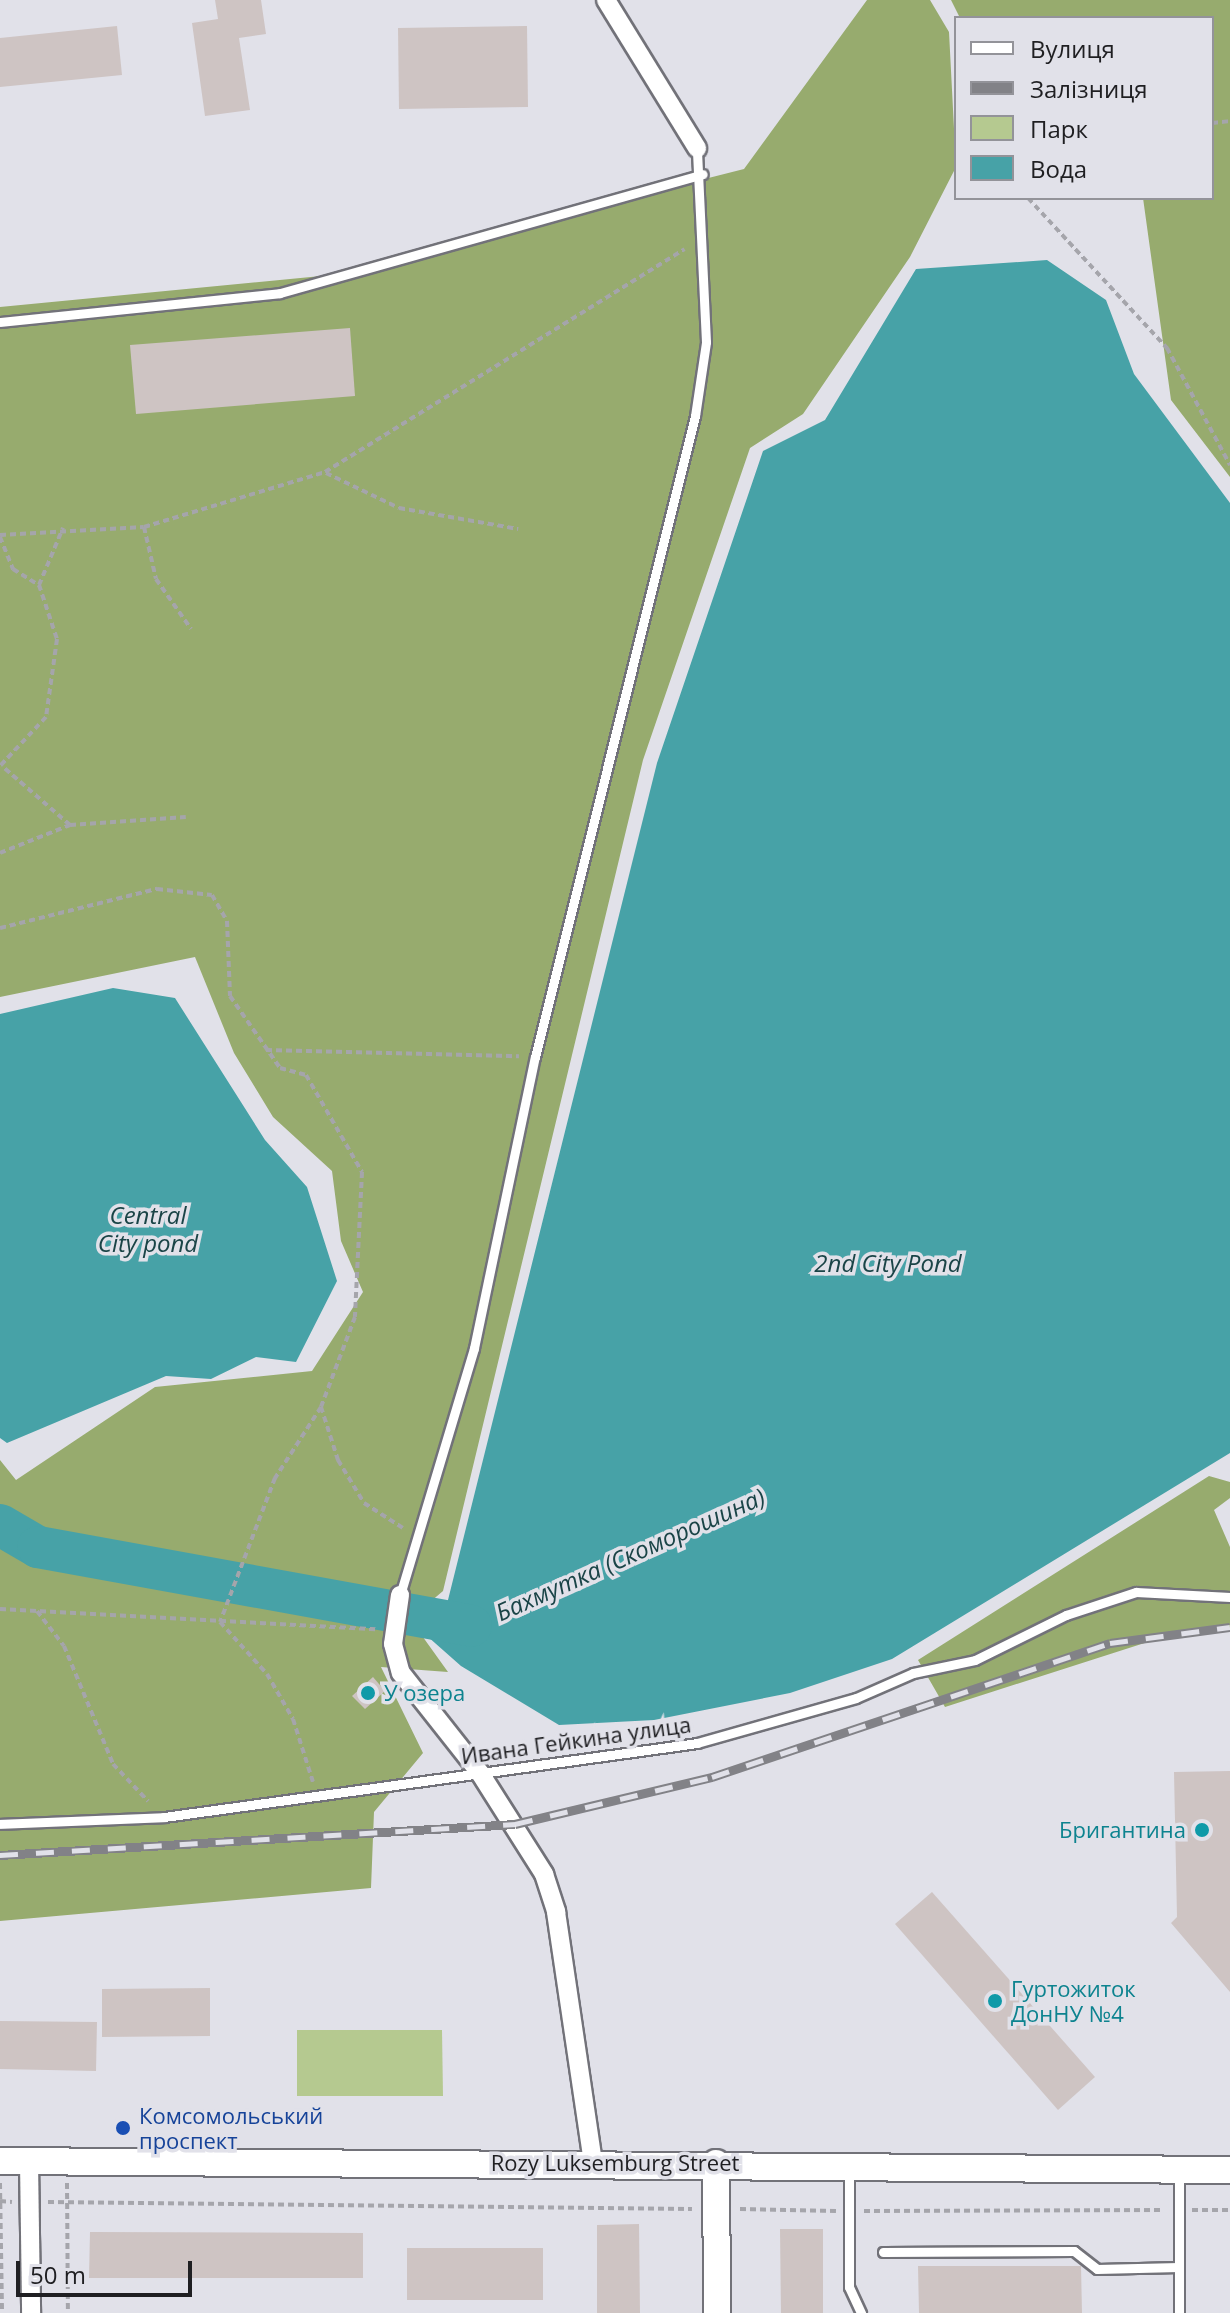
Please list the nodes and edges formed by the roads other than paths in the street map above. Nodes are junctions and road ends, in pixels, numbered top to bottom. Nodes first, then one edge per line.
1 (606, 0) edge
2 (697, 148) joint
3 (703, 174) junction
4 (0, 322) edge
5 (400, 1595) joint
6 (1230, 1597) edge
7 (480, 1773) junction
8 (0, 1824) edge
9 (0, 2161) edge
10 (29, 2161) junction
11 (593, 2163) junction
12 (716, 2163) junction
13 (849, 2165) junction
14 (1179, 2169) junction
15 (1230, 2170) edge
16 (883, 2252) dead end
17 (1179, 2267) junction
18 (31, 2313) edge
19 (717, 2313) edge
20 (861, 2313) edge
21 (1179, 2313) edge

1 - 2 street
2 - 3 lane
3 - 4 lane
3 - 5 lane
5 - 7 street
6 - 7 lane, Ивана Гейкина улица
7 - 8 lane, Ивана Гейкина улица
7 - 11 street
9 - 10 street, Rozy Luksemburg Street
10 - 11 street, Rozy Luksemburg Street
10 - 18 street
11 - 12 street, Rozy Luksemburg Street
12 - 13 street, Rozy Luksemburg Street
12 - 19 street
13 - 14 street, Rozy Luksemburg Street
13 - 20 lane
14 - 15 street, Rozy Luksemburg Street
14 - 17 lane
16 - 17 lane
17 - 21 lane

